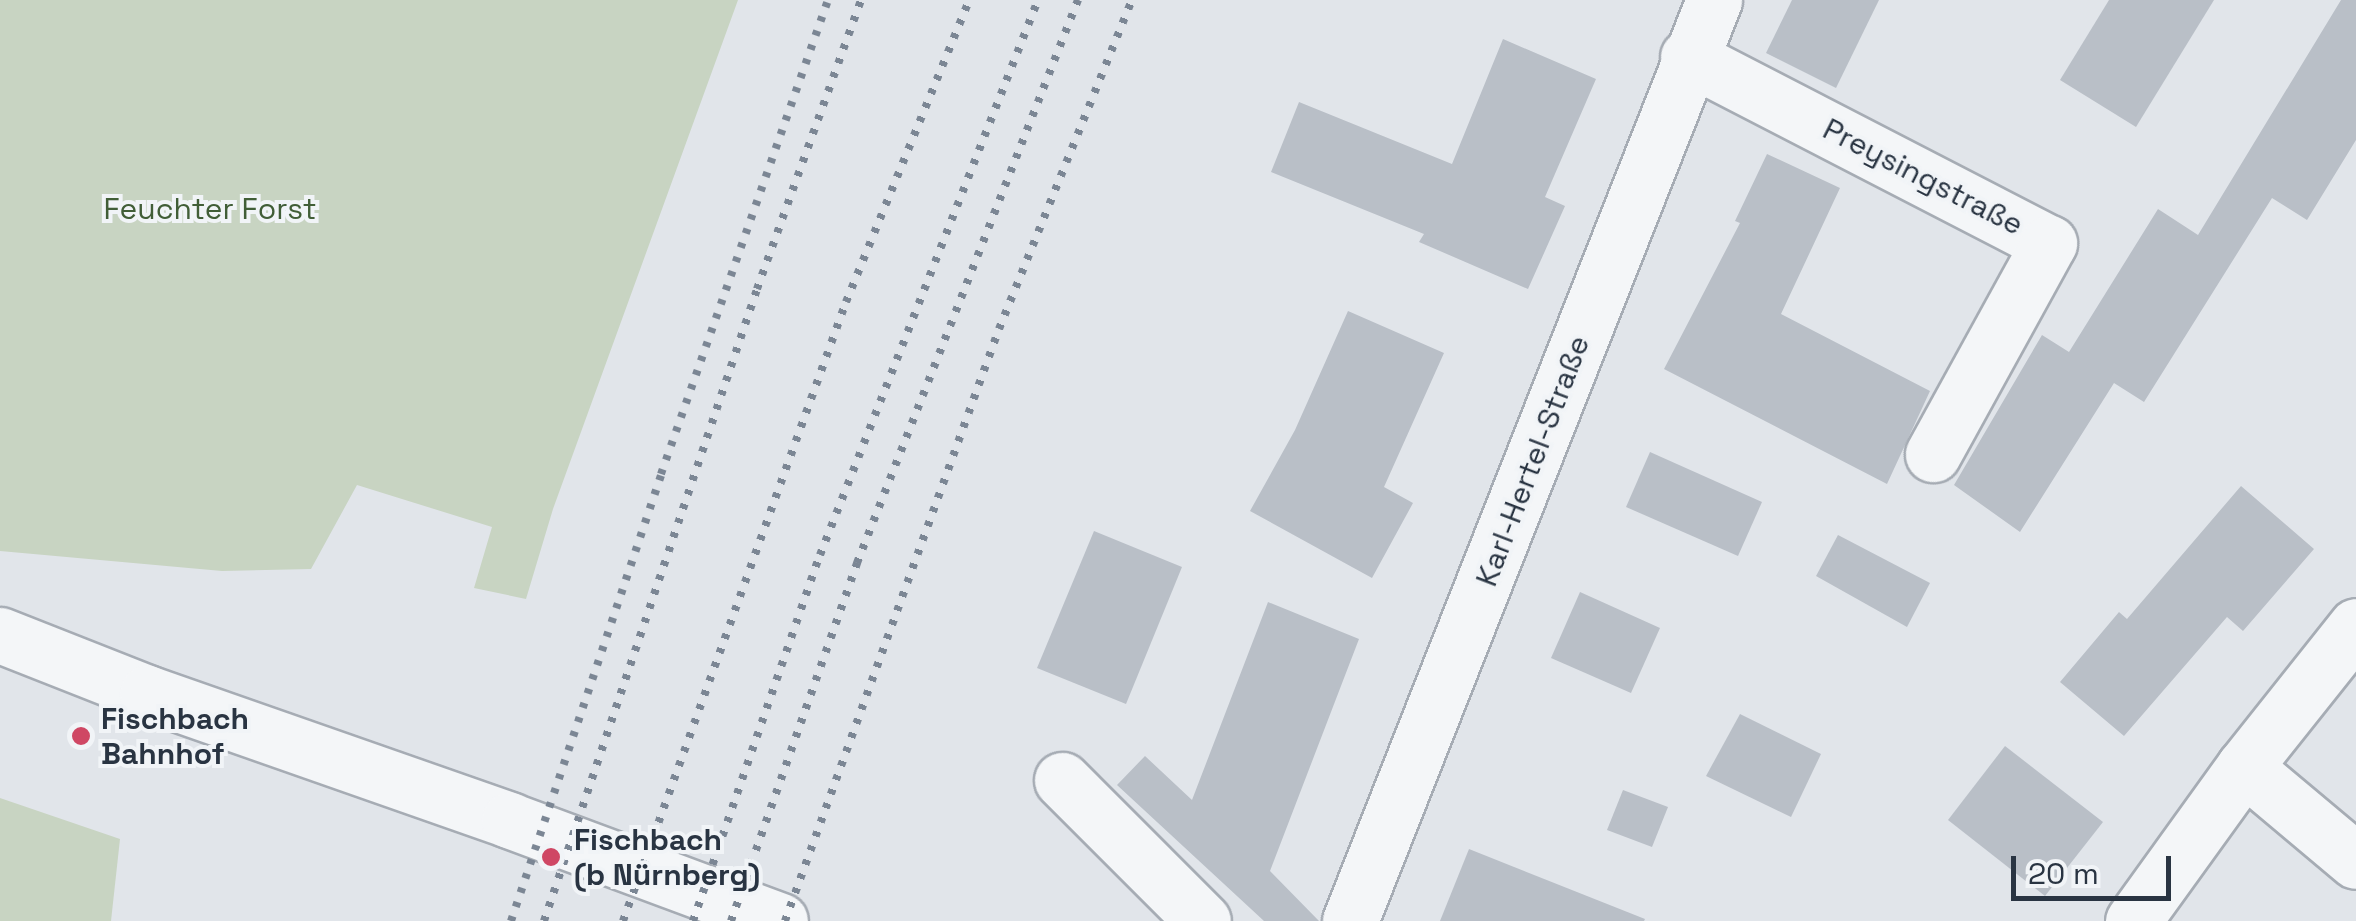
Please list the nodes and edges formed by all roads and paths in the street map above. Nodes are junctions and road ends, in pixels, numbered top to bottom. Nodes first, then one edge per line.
1 (1714, 0) edge
2 (1688, 58) junction
3 (1933, 454) dead end
4 (2356, 626) edge
5 (1, 635) edge
6 (2244, 767) junction
7 (1062, 780) dead end
8 (2356, 861) edge
9 (780, 921) edge
10 (1203, 921) edge
11 (1350, 921) edge
12 (2133, 921) edge

1 - 2 street, Karl-Hertel-Straße
2 - 3 street, Preysingstraße
2 - 11 street, Karl-Hertel-Straße
4 - 6 street
5 - 9 street
6 - 8 street
6 - 12 street
7 - 10 street

